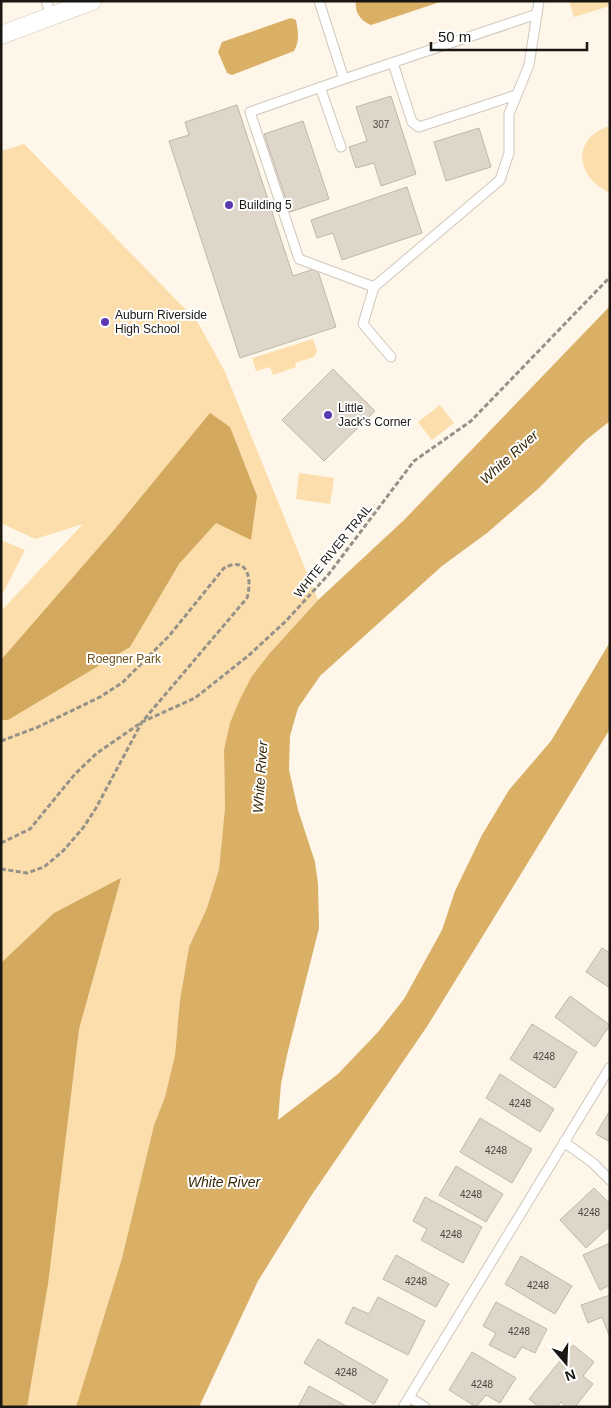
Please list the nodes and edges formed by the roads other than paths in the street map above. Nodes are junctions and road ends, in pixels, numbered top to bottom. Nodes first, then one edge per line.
1 (92, 1) edge
2 (320, 1) edge
3 (540, 1) edge
4 (49, 9) edge
5 (537, 14) junction
6 (1, 35) edge
7 (394, 63) junction
8 (344, 79) junction
9 (320, 87) junction
10 (516, 95) junction
11 (341, 147) dead end
12 (374, 287) junction
13 (391, 357) dead end
14 (610, 1067) edge
15 (564, 1142) junction
16 (610, 1180) edge
17 (409, 1397) junction
18 (403, 1407) edge
19 (426, 1407) edge

1 - 4 street
2 - 8 lane
3 - 5 lane
4 - 6 street
5 - 7 lane
5 - 10 lane
7 - 8 lane
7 - 10 lane
8 - 9 lane
9 - 11 lane
9 - 12 lane
10 - 12 lane
12 - 13 lane
14 - 15 lane
15 - 16 lane
15 - 17 lane
17 - 18 lane
17 - 19 lane

